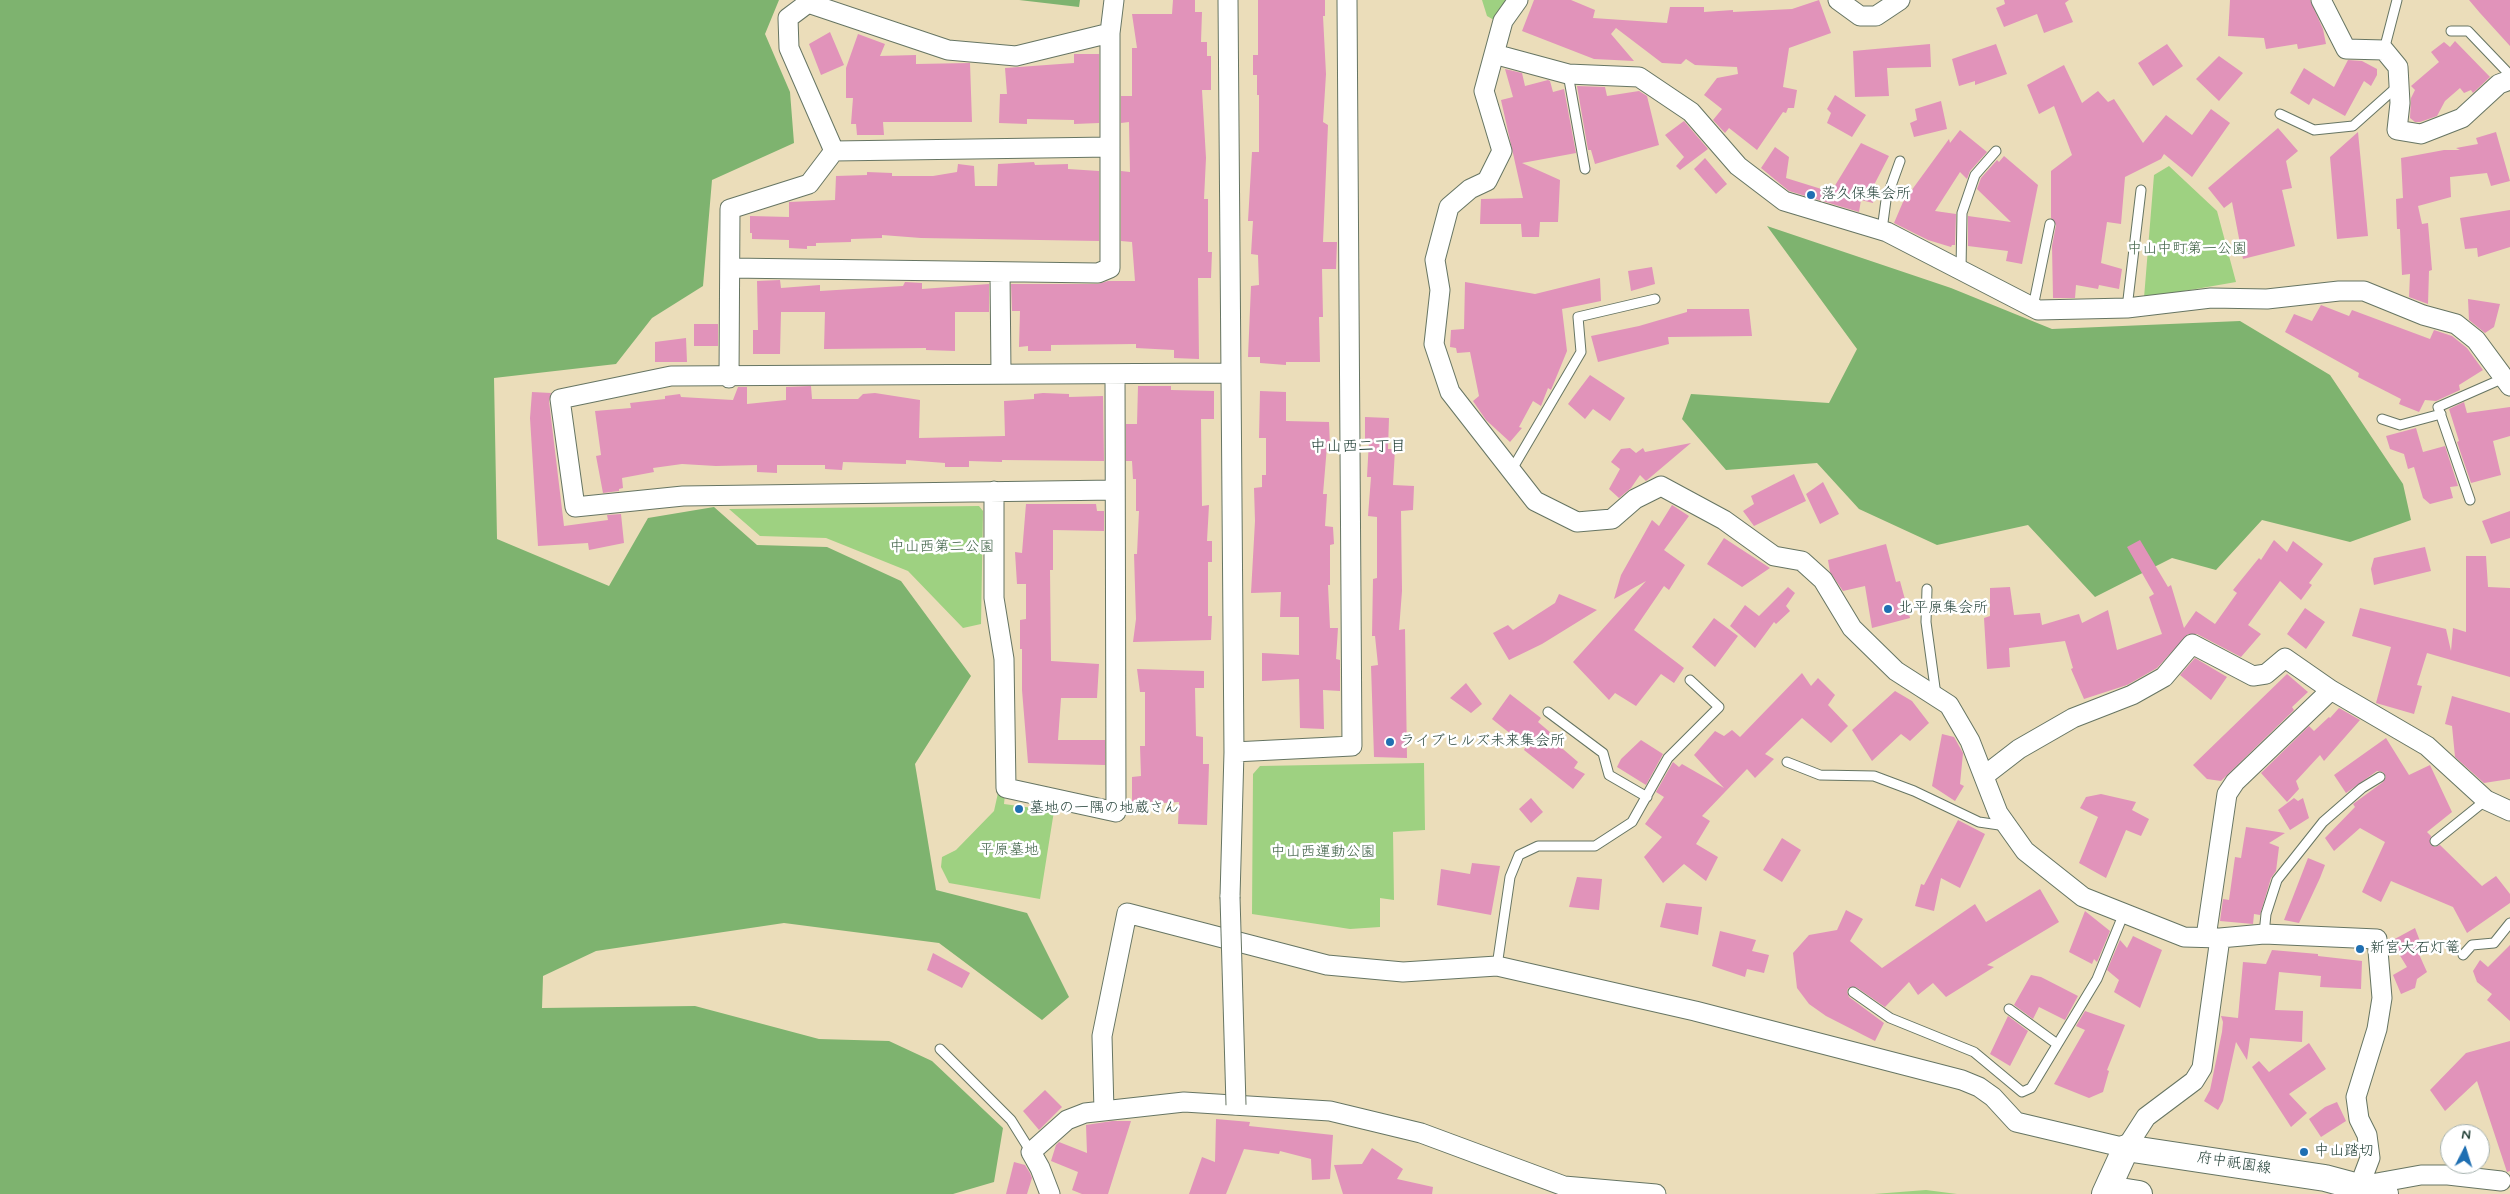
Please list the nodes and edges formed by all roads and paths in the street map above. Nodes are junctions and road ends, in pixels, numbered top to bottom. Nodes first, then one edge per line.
1 (1114, 0) edge
2 (1228, 0) edge
3 (1347, 0) edge
4 (1518, 0) edge
5 (1838, 0) edge
6 (1900, 0) edge
7 (2321, 0) edge
8 (2397, 0) edge
9 (2452, 30) dead end
10 (1110, 32) junction
11 (2384, 50) junction
12 (1494, 54) junction
13 (1568, 74) junction
14 (2510, 75) edge
15 (2510, 80) edge
16 (2399, 85) junction
17 (2280, 114) dead end
18 (1110, 147) junction
19 (834, 151) junction
20 (1996, 151) dead end
21 (1900, 161) dead end
22 (1585, 169) dead end
23 (2141, 190) dead end
24 (2050, 224) dead end
25 (1882, 230) junction
26 (730, 268) junction
27 (1961, 269) junction
28 (1000, 272) junction
29 (1655, 299) dead end
30 (2033, 307) junction
31 (2127, 308) junction
32 (1231, 373) junction
33 (1001, 374) junction
34 (1115, 374) junction
35 (729, 378) junction
36 (2507, 382) edge
37 (2441, 414) junction
38 (2382, 419) dead end
39 (1511, 471) junction
40 (1116, 490) junction
41 (994, 491) junction
42 (2470, 500) dead end
43 (1927, 589) dead end
44 (1690, 680) dead end
45 (2331, 690) junction
46 (1936, 696) junction
47 (1548, 712) dead end
48 (1234, 752) junction
49 (1787, 762) dead end
50 (1984, 776) junction
51 (2380, 778) dead end
52 (1646, 797) junction
53 (2486, 800) junction
54 (2510, 811) edge
55 (2009, 827) junction
56 (2435, 841) dead end
57 (2124, 913) junction
58 (2510, 923) edge
59 (2264, 934) junction
60 (2213, 937) junction
61 (2462, 955) dead end
62 (1497, 966) junction
63 (1853, 992) dead end
64 (2009, 1009) dead end
65 (2057, 1044) junction
66 (940, 1049) dead end
67 (1236, 1105) junction
68 (1104, 1111) junction
69 (2126, 1148) junction
70 (1031, 1152) junction
71 (2510, 1182) edge
72 (2358, 1187) junction
73 (1564, 1190) edge
74 (2107, 1191) edge
75 (1050, 1194) edge
76 (1656, 1194) edge
77 (2139, 1194) edge
78 (2385, 1194) edge

1 - 10 street
2 - 32 street
3 - 48 street
4 - 12 street
5 - 6 street
7 - 11 street
8 - 11 lane
9 - 14 lane
10 - 18 street
10 - 19 street
11 - 16 street
12 - 13 street
12 - 39 street
13 - 22 lane
13 - 25 street
15 - 16 street
16 - 17 lane
18 - 19 street
18 - 28 street
19 - 26 street
20 - 27 lane
21 - 25 lane
23 - 31 lane
24 - 30 lane
25 - 27 street
26 - 28 street
26 - 35 street
27 - 30 street
28 - 33 street
29 - 39 lane
30 - 31 street
31 - 36 street
32 - 34 street
32 - 48 street
33 - 34 street
33 - 35 street
34 - 40 street
35 - 41 street
36 - 37 lane
37 - 38 lane
37 - 42 lane
39 - 46 street
40 - 41 street
40 - 41 street
43 - 46 lane
44 - 52 lane
45 - 50 street
45 - 53 street
45 - 60 street
46 - 50 street
47 - 52 lane
48 - 67 street, bridge
49 - 55 lane
50 - 55 street
51 - 59 lane
52 - 62 lane
53 - 54 street
53 - 56 lane
55 - 57 street
57 - 60 street
57 - 65 lane
58 - 61 lane
59 - 60 street
59 - 72 street
60 - 69 street
62 - 68 street
62 - 69 street
63 - 65 lane
64 - 65 lane
66 - 70 lane
67 - 68 street
67 - 73 street
68 - 70 street
69 - 72 main road, 府中祇園線
69 - 74 main road
70 - 75 street
71 - 72 street
72 - 78 main road, 府中祇園線
73 - 76 street
74 - 77 main road

